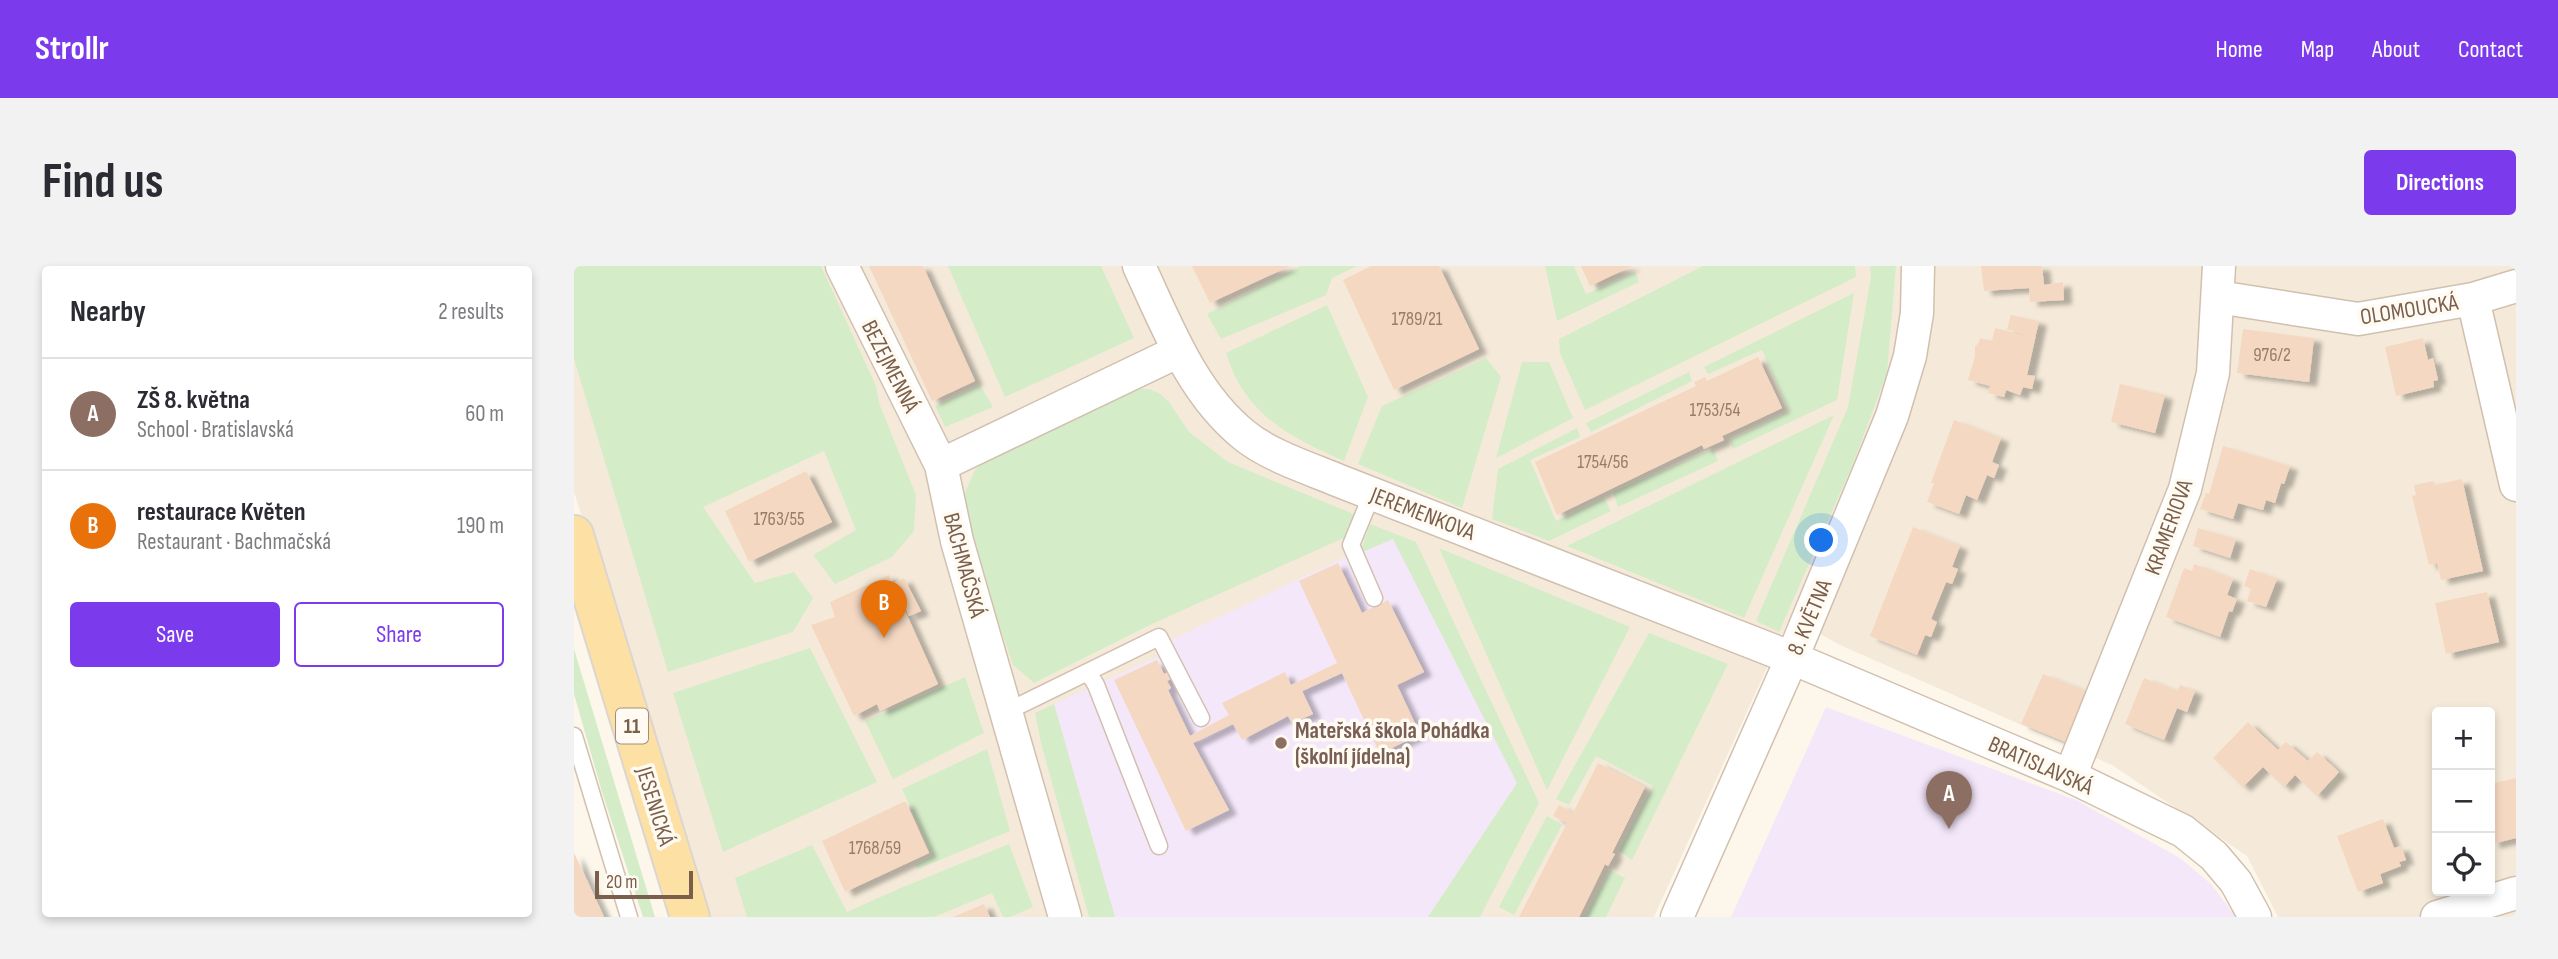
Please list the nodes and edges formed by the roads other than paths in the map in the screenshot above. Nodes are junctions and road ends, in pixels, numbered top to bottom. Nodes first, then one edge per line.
1 (842, 266) edge
2 (1139, 266) edge
3 (1918, 266) edge
4 (2219, 266) edge
5 (2516, 286) edge
6 (2218, 297) junction
7 (2473, 299) junction
8 (1179, 351) junction
9 (941, 465) junction
10 (2516, 485) edge
11 (1372, 494) junction
12 (574, 535) edge
13 (1374, 598) dead end
14 (1792, 658) junction
15 (1088, 672) junction
16 (1006, 712) junction
17 (1201, 718) dead end
18 (574, 736) edge
19 (2070, 776) junction
20 (1159, 846) dead end
21 (2516, 893) edge
22 (629, 917) edge
23 (690, 917) edge
24 (1065, 917) edge
25 (1677, 917) edge
26 (2255, 917) edge
27 (2437, 917) edge

1 - 9 street, BEZEJMENNÁ
2 - 8 street, JEREMENKOVA
3 - 14 street, 8. KVĚTNA
4 - 6 street, KRAMERIOVA
5 - 7 street, OLOMOUCKÁ
6 - 7 street, OLOMOUCKÁ
6 - 19 street, KRAMERIOVA
7 - 10 street
8 - 9 street
8 - 11 street, JEREMENKOVA
9 - 16 street, BACHMAČSKÁ
11 - 13 lane
11 - 14 street, JEREMENKOVA
12 - 23 main road, JESENICKÁ / 11
14 - 19 street, BRATISLAVSKÁ
14 - 25 street, 8. KVĚTNA
15 - 16 lane
15 - 17 lane
15 - 20 lane
16 - 24 street, BACHMAČSKÁ
18 - 22 lane
19 - 26 street, BRATISLAVSKÁ
21 - 27 street

